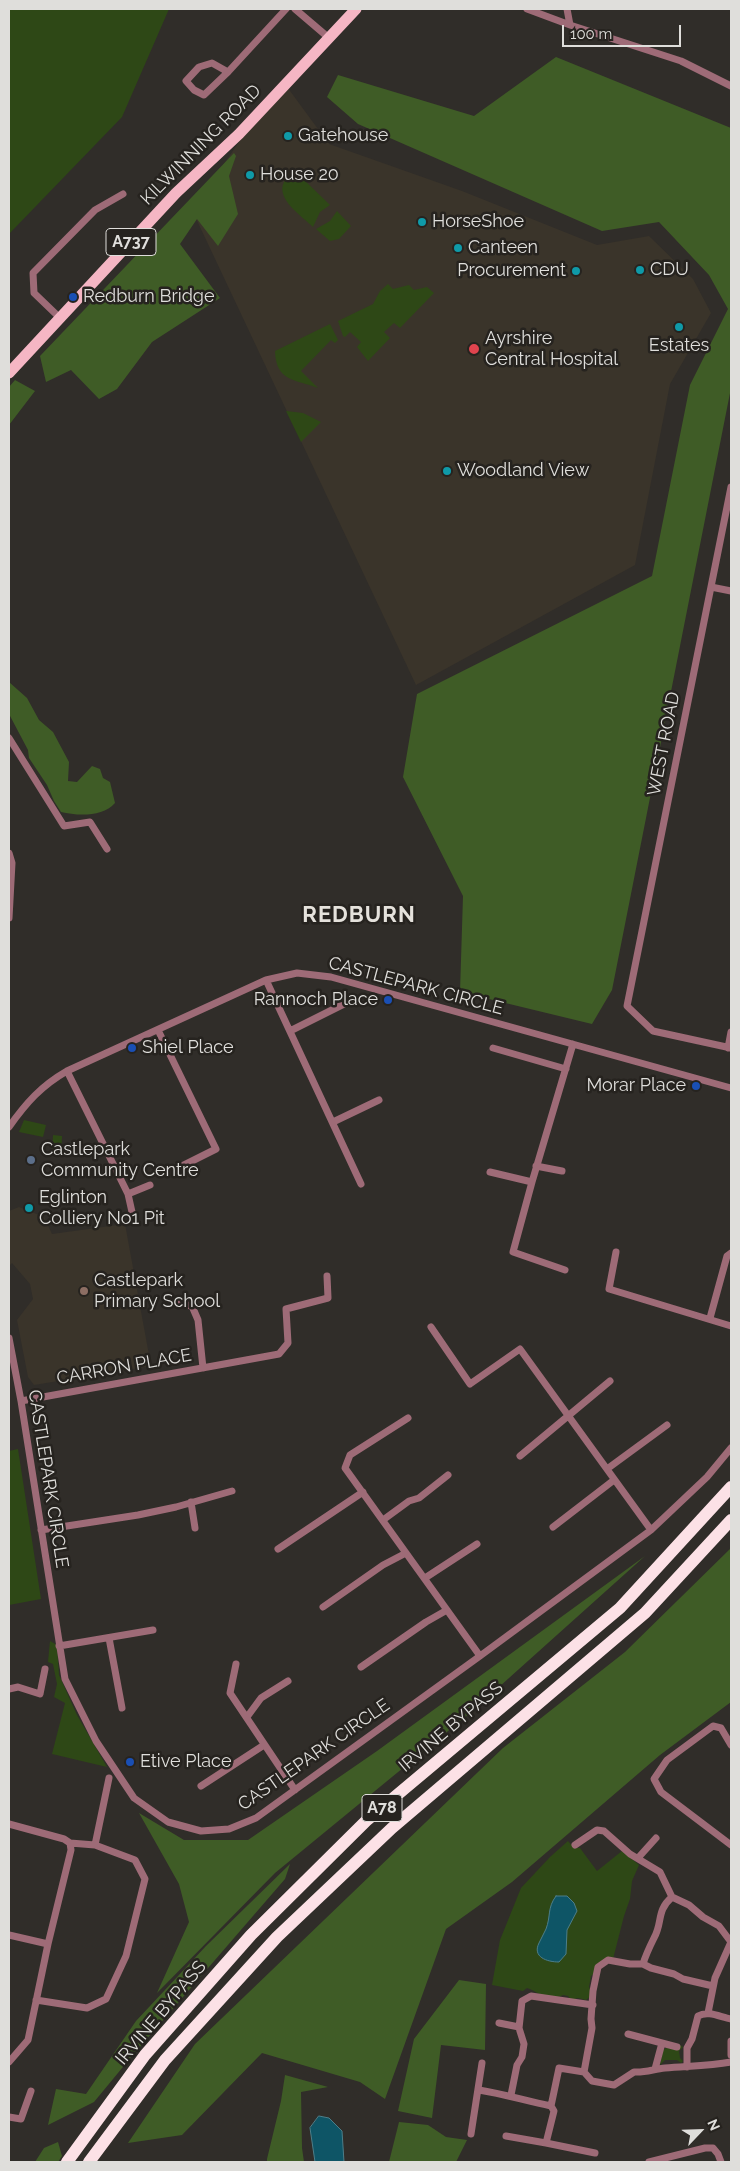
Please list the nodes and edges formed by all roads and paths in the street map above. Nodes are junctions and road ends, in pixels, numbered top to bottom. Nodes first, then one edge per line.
1 (286, 9) edge
2 (295, 9) edge
3 (356, 9) edge
4 (528, 9) edge
5 (567, 9) edge
6 (570, 25) junction
7 (329, 38) junction
8 (228, 72) junction
9 (731, 86) edge
10 (123, 194) dead end
11 (60, 318) junction
12 (9, 373) edge
13 (731, 491) edge
14 (711, 587) junction
15 (731, 591) edge
16 (9, 738) edge
17 (107, 850) dead end
18 (9, 853) edge
19 (9, 918) edge
20 (266, 980) junction
21 (348, 1002) dead end
22 (158, 1030) junction
23 (290, 1031) junction
24 (731, 1032) edge
25 (573, 1044) junction
26 (493, 1048) dead end
27 (730, 1048) edge
28 (566, 1069) junction
29 (67, 1071) junction
30 (731, 1088) edge
31 (379, 1100) dead end
32 (333, 1122) junction
33 (9, 1127) edge
34 (536, 1166) junction
35 (176, 1169) dead end
36 (490, 1172) dead end
37 (562, 1172) dead end
38 (532, 1182) junction
39 (361, 1184) dead end
40 (150, 1185) dead end
41 (128, 1194) junction
42 (132, 1212) dead end
43 (616, 1252) dead end
44 (731, 1253) edge
45 (565, 1270) dead end
46 (327, 1276) dead end
47 (171, 1302) dead end
48 (710, 1318) junction
49 (731, 1326) edge
50 (431, 1327) dead end
51 (9, 1338) edge
52 (203, 1368) junction
53 (610, 1381) dead end
54 (21, 1401) junction
55 (568, 1416) junction
56 (408, 1418) dead end
57 (667, 1425) dead end
58 (731, 1448) edge
59 (520, 1456) dead end
60 (606, 1469) junction
61 (448, 1475) dead end
62 (614, 1480) junction
63 (731, 1488) edge
64 (232, 1491) dead end
65 (363, 1492) junction
66 (191, 1502) junction
67 (383, 1520) junction
68 (731, 1520) edge
69 (552, 1527) dead end
70 (195, 1528) dead end
71 (41, 1530) junction
72 (651, 1530) junction
73 (477, 1544) dead end
74 (278, 1548) dead end
75 (406, 1553) junction
76 (425, 1578) junction
77 (323, 1607) dead end
78 (447, 1610) junction
79 (153, 1630) dead end
80 (109, 1638) junction
81 (60, 1646) junction
82 (480, 1656) junction
83 (236, 1664) dead end
84 (360, 1667) dead end
85 (45, 1669) dead end
86 (288, 1680) dead end
87 (9, 1689) edge
88 (122, 1708) dead end
89 (246, 1717) junction
90 (264, 1745) junction
91 (731, 1745) edge
92 (109, 1778) dead end
93 (201, 1786) dead end
94 (295, 1790) junction
95 (9, 1824) edge
96 (656, 1838) dead end
97 (70, 1843) junction
98 (95, 1845) junction
99 (575, 1845) dead end
100 (731, 1846) edge
101 (638, 1858) junction
102 (672, 1897) junction
103 (9, 1935) edge
104 (731, 1942) edge
105 (48, 1944) junction
106 (642, 1964) junction
107 (713, 1986) junction
108 (36, 2000) junction
109 (593, 2005) junction
110 (708, 2013) junction
111 (731, 2018) edge
112 (499, 2023) dead end
113 (519, 2027) junction
114 (628, 2034) dead end
115 (731, 2040) edge
116 (662, 2043) junction
117 (677, 2047) dead end
118 (731, 2055) edge
119 (9, 2062) edge
120 (731, 2062) edge
121 (482, 2063) dead end
122 (687, 2067) junction
123 (655, 2070) junction
124 (584, 2072) junction
125 (479, 2090) junction
126 (31, 2091) dead end
127 (511, 2095) junction
128 (551, 2106) junction
129 (9, 2117) edge
130 (471, 2134) dead end
131 (506, 2136) dead end
132 (546, 2144) junction
133 (596, 2153) dead end
134 (67, 2162) edge
135 (89, 2162) edge
136 (649, 2162) edge
137 (721, 2162) edge

1 - 8 street
2 - 7 street
3 - 7 main road, KILWINNING ROAD / A737
4 - 6 street
5 - 6 street
6 - 9 street
7 - 11 main road, KILWINNING ROAD / A737
8 - 8 street
10 - 11 street
11 - 12 main road, KILWINNING ROAD / A737
13 - 14 street, WEST ROAD
14 - 15 street
14 - 27 street, WEST ROAD
16 - 17 street
18 - 19 street
20 - 22 street, CASTLEPARK CIRCLE
20 - 23 street
20 - 25 street, CASTLEPARK CIRCLE
21 - 23 street
22 - 29 street, CASTLEPARK CIRCLE
22 - 35 street
23 - 32 street
24 - 27 street
25 - 28 street
25 - 30 street, CASTLEPARK CIRCLE
26 - 28 street
28 - 34 street
29 - 33 street, CASTLEPARK CIRCLE
29 - 41 street
31 - 32 street
32 - 39 street
34 - 37 street
34 - 38 street
36 - 38 street
38 - 45 street
40 - 41 street
41 - 42 street
43 - 48 street
44 - 48 street
46 - 52 street, CARRON PLACE
47 - 52 street, CARRON PLACE
48 - 49 street
50 - 55 street
51 - 54 street, CASTLEPARK CIRCLE
52 - 54 street, CARRON PLACE
53 - 55 street
54 - 71 street, CASTLEPARK CIRCLE
55 - 59 street
55 - 60 street
56 - 65 street
57 - 60 street
58 - 72 street, CASTLEPARK CIRCLE
60 - 62 street
61 - 67 street
62 - 69 street
62 - 72 street
63 - 134 highway, IRVINE BYPASS / A78
64 - 66 street
65 - 67 street
65 - 74 street
66 - 70 street
66 - 71 street
67 - 75 street
68 - 135 highway, IRVINE BYPASS / A78
71 - 81 street, CASTLEPARK CIRCLE
72 - 82 street, CASTLEPARK CIRCLE
73 - 76 street
75 - 76 street
75 - 77 street
76 - 78 street
78 - 82 street
78 - 84 street
79 - 80 street
80 - 81 street
80 - 88 street
81 - 94 street, CASTLEPARK CIRCLE
82 - 94 street, CASTLEPARK CIRCLE
83 - 89 street
85 - 87 street
86 - 89 street
89 - 90 street
90 - 93 street
90 - 94 street
91 - 100 street
92 - 98 street
95 - 97 street
96 - 101 street
97 - 98 street
97 - 105 street
98 - 108 street
99 - 101 street
101 - 102 street
102 - 104 street
102 - 106 street
103 - 105 street
104 - 107 street
105 - 108 street
106 - 107 street
106 - 109 street
107 - 110 street
108 - 119 street
109 - 113 street
109 - 124 street
110 - 111 street
110 - 122 street
112 - 113 street
113 - 127 street
114 - 116 street
115 - 118 street
116 - 117 street
116 - 123 street
120 - 122 street
121 - 125 street
122 - 123 street
123 - 124 street
124 - 128 street
125 - 127 street
125 - 130 street
126 - 129 street
127 - 128 street
128 - 132 street
131 - 132 street
132 - 133 street
136 - 137 street

